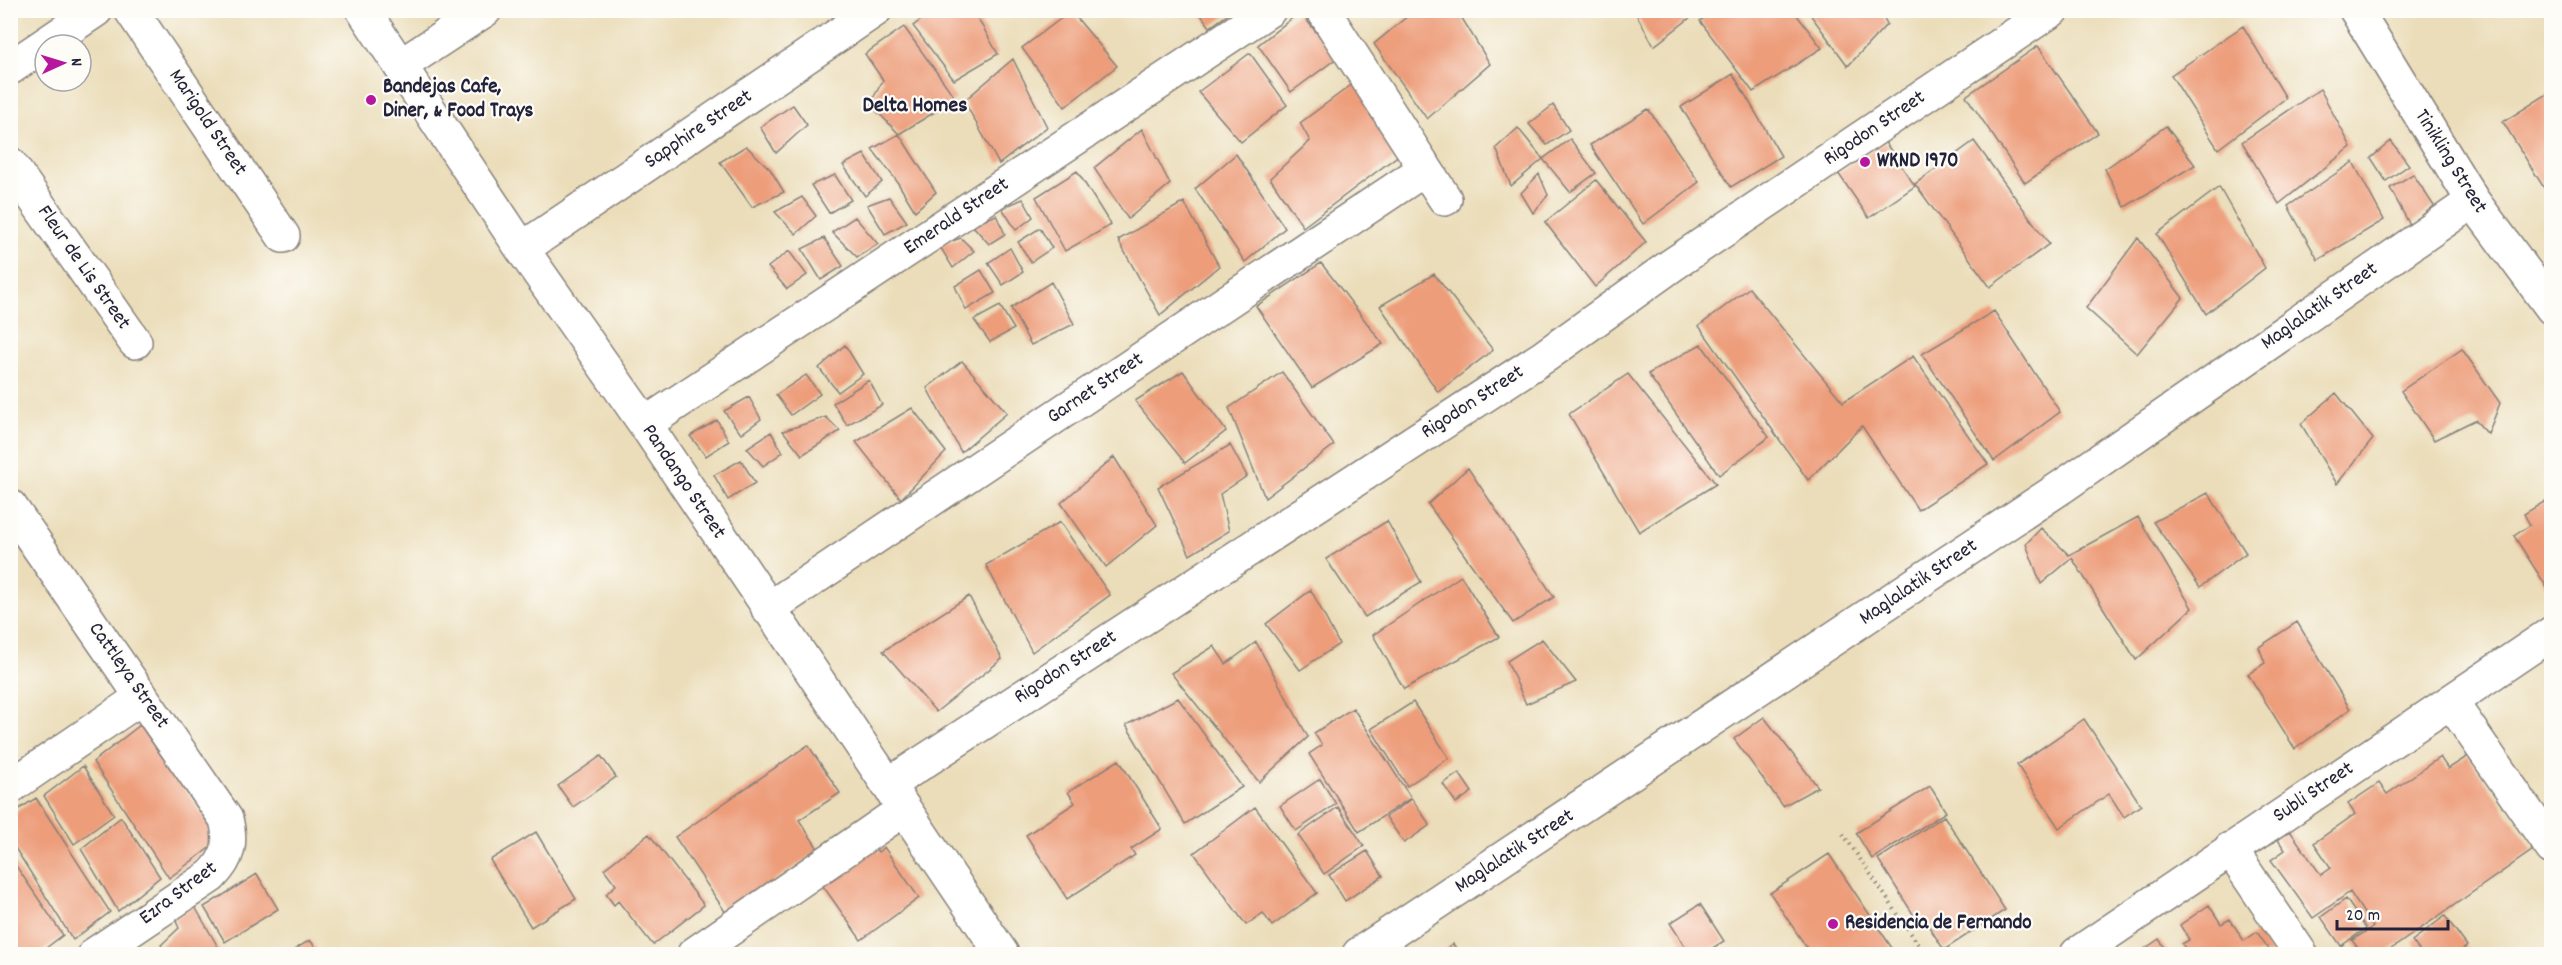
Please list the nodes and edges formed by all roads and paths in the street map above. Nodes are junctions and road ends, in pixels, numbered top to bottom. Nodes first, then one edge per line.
1 (131, 10) edge
2 (363, 10) edge
3 (485, 10) edge
4 (875, 10) edge
5 (1269, 10) edge
6 (1323, 10) edge
7 (2052, 10) edge
8 (2356, 10) edge
9 (79, 15) edge
10 (400, 66) junction
11 (10, 68) edge
12 (10, 164) edge
13 (1425, 169) junction
14 (1445, 199) dead end
15 (2473, 201) junction
16 (283, 236) dead end
17 (522, 249) junction
18 (2552, 308) edge
19 (135, 342) dead end
20 (645, 424) junction
21 (10, 506) edge
22 (22, 547) edge
23 (768, 609) junction
24 (2552, 633) edge
25 (142, 696) junction
26 (2451, 702) junction
27 (10, 787) edge
28 (896, 798) junction
29 (1843, 834) dead end
30 (2552, 848) edge
31 (2230, 849) junction
32 (230, 851) joint
33 (95, 954) edge
34 (694, 954) edge
35 (1002, 954) edge
36 (1359, 954) edge
37 (1925, 954) edge
38 (2077, 954) edge
39 (2301, 954) edge

1 - 16 street, Marigold Street
2 - 10 street, Pandango Street
3 - 10 street
4 - 17 street, Sapphire Street
5 - 20 street, Emerald Street
6 - 13 street
7 - 28 street, Rigodon Street
8 - 15 street, Tinikling Street
9 - 11 street
10 - 17 street, Pandango Street
12 - 19 street, Fleur de Lis Street
13 - 14 street
13 - 23 street, Garnet Street
15 - 18 street, Tinikling Street
15 - 36 street, Maglalatik Street
17 - 20 street, Pandango Street
20 - 23 street, Pandango Street
21 - 22 street, Cattleya Street
22 - 25 street, Cattleya Street
23 - 28 street, Pandango Street
24 - 26 street, Subli Street
25 - 27 street
25 - 32 street, Cattleya Street
26 - 30 street
26 - 31 street, Subli Street
28 - 34 street, Rigodon Street
28 - 35 street, Pandango Street
29 - 37 path
31 - 38 street, Subli Street
31 - 39 street
32 - 33 street, Ezra Street

